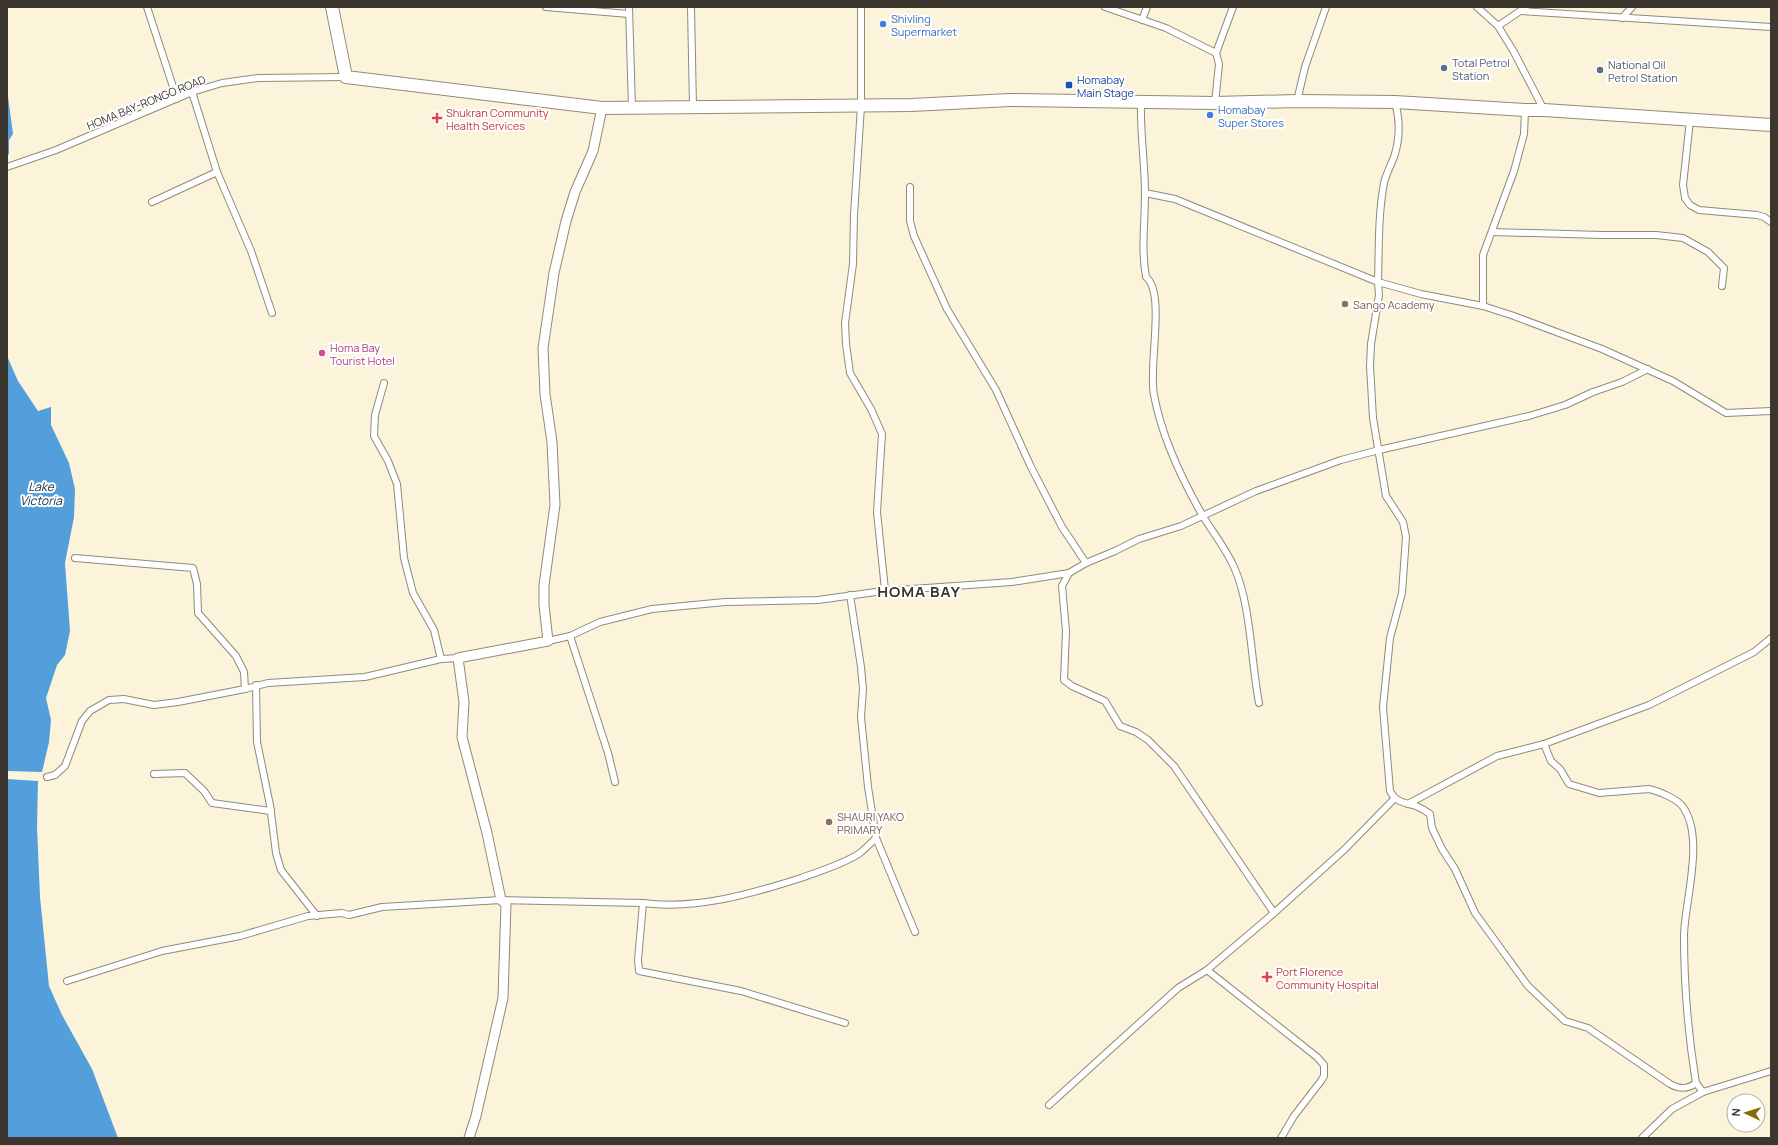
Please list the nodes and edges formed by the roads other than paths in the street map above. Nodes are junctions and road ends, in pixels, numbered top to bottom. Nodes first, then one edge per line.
1 (147, 7) edge
2 (332, 7) edge
3 (546, 7) edge
4 (629, 7) edge
5 (691, 7) edge
6 (861, 7) edge
7 (1105, 7) edge
8 (1147, 7) edge
9 (1233, 7) edge
10 (1326, 7) edge
11 (1477, 7) edge
12 (1632, 7) edge
13 (1524, 9) edge
14 (629, 14) junction
15 (1622, 18) junction
16 (1142, 20) junction
17 (1498, 26) junction
18 (1771, 27) edge
19 (1216, 53) junction
20 (346, 77) junction
21 (192, 92) junction
22 (177, 99) junction
23 (1297, 101) junction
24 (1140, 102) junction
25 (1395, 102) junction
26 (1215, 103) junction
27 (861, 106) junction
28 (693, 107) junction
29 (602, 108) junction
30 (632, 108) junction
31 (1525, 110) junction
32 (1544, 110) junction
33 (1690, 120) junction
34 (1771, 125) edge
35 (7, 167) edge
36 (217, 172) junction
37 (910, 187) dead end
38 (1145, 193) junction
39 (152, 202) dead end
40 (1771, 222) edge
41 (1492, 232) junction
42 (1378, 282) junction
43 (1722, 286) dead end
44 (1483, 306) junction
45 (272, 313) dead end
46 (1648, 369) junction
47 (384, 383) dead end
48 (1771, 411) edge
49 (1379, 450) junction
50 (1204, 517) junction
51 (75, 558) dead end
52 (1086, 563) junction
53 (1069, 572) junction
54 (883, 591) junction
55 (850, 595) junction
56 (570, 636) junction
57 (548, 641) junction
58 (1770, 641) edge
59 (458, 658) junction
60 (441, 659) junction
61 (256, 685) junction
62 (245, 689) junction
63 (1259, 703) dead end
64 (1544, 744) junction
65 (154, 774) dead end
66 (47, 777) dead end
67 (615, 782) dead end
68 (1394, 798) junction
69 (1408, 804) junction
70 (271, 811) junction
71 (876, 838) junction
72 (501, 900) junction
73 (643, 903) junction
74 (1274, 913) junction
75 (317, 916) junction
76 (915, 932) dead end
77 (1207, 970) junction
78 (67, 981) dead end
79 (845, 1023) dead end
80 (1771, 1071) edge
81 (1696, 1083) junction
82 (1703, 1092) junction
83 (1049, 1105) dead end
84 (469, 1138) edge
85 (1281, 1138) edge
86 (1642, 1138) edge

1 - 22 street
2 - 20 highway
3 - 14 street
4 - 14 street
5 - 28 street
6 - 27 street
7 - 16 street
8 - 16 street
9 - 19 street
10 - 23 street
11 - 17 street
12 - 15 street
13 - 15 street
13 - 17 street
14 - 30 street
15 - 18 street
16 - 19 street
17 - 32 street
19 - 26 street
20 - 21 street, HOMA BAY-RONGO ROAD
20 - 29 highway
21 - 22 street, HOMA BAY-RONGO ROAD
21 - 36 street
22 - 35 street, HOMA BAY-RONGO ROAD
23 - 25 highway
23 - 26 highway
24 - 26 highway
24 - 27 highway
24 - 38 street
25 - 31 highway
25 - 42 street
27 - 28 highway
27 - 54 street
28 - 30 highway
29 - 30 highway
29 - 57 street
31 - 32 highway
31 - 41 street
32 - 33 highway
33 - 34 highway
33 - 40 street
36 - 39 street
36 - 45 street
37 - 52 street
38 - 42 street
38 - 50 street
41 - 43 street
41 - 44 street
42 - 44 street
42 - 49 street
44 - 46 street
46 - 48 street
46 - 49 street
47 - 60 street
49 - 50 street
49 - 68 street
50 - 52 street
50 - 63 street
51 - 62 street
52 - 53 street
53 - 54 street
53 - 74 street
54 - 55 street
55 - 56 street
55 - 71 street
56 - 57 street
56 - 67 street
57 - 59 street
58 - 64 street
59 - 60 street
59 - 72 street
60 - 61 street
61 - 62 street
61 - 70 street
62 - 66 street
64 - 69 street
64 - 81 street
65 - 70 street
68 - 69 street
68 - 74 street
69 - 81 street
70 - 75 street
71 - 73 street
71 - 76 street
72 - 73 street
72 - 75 street
72 - 84 street
73 - 79 street
74 - 77 street
75 - 78 street
77 - 83 street
77 - 85 street
80 - 82 street
81 - 82 street
82 - 86 street

